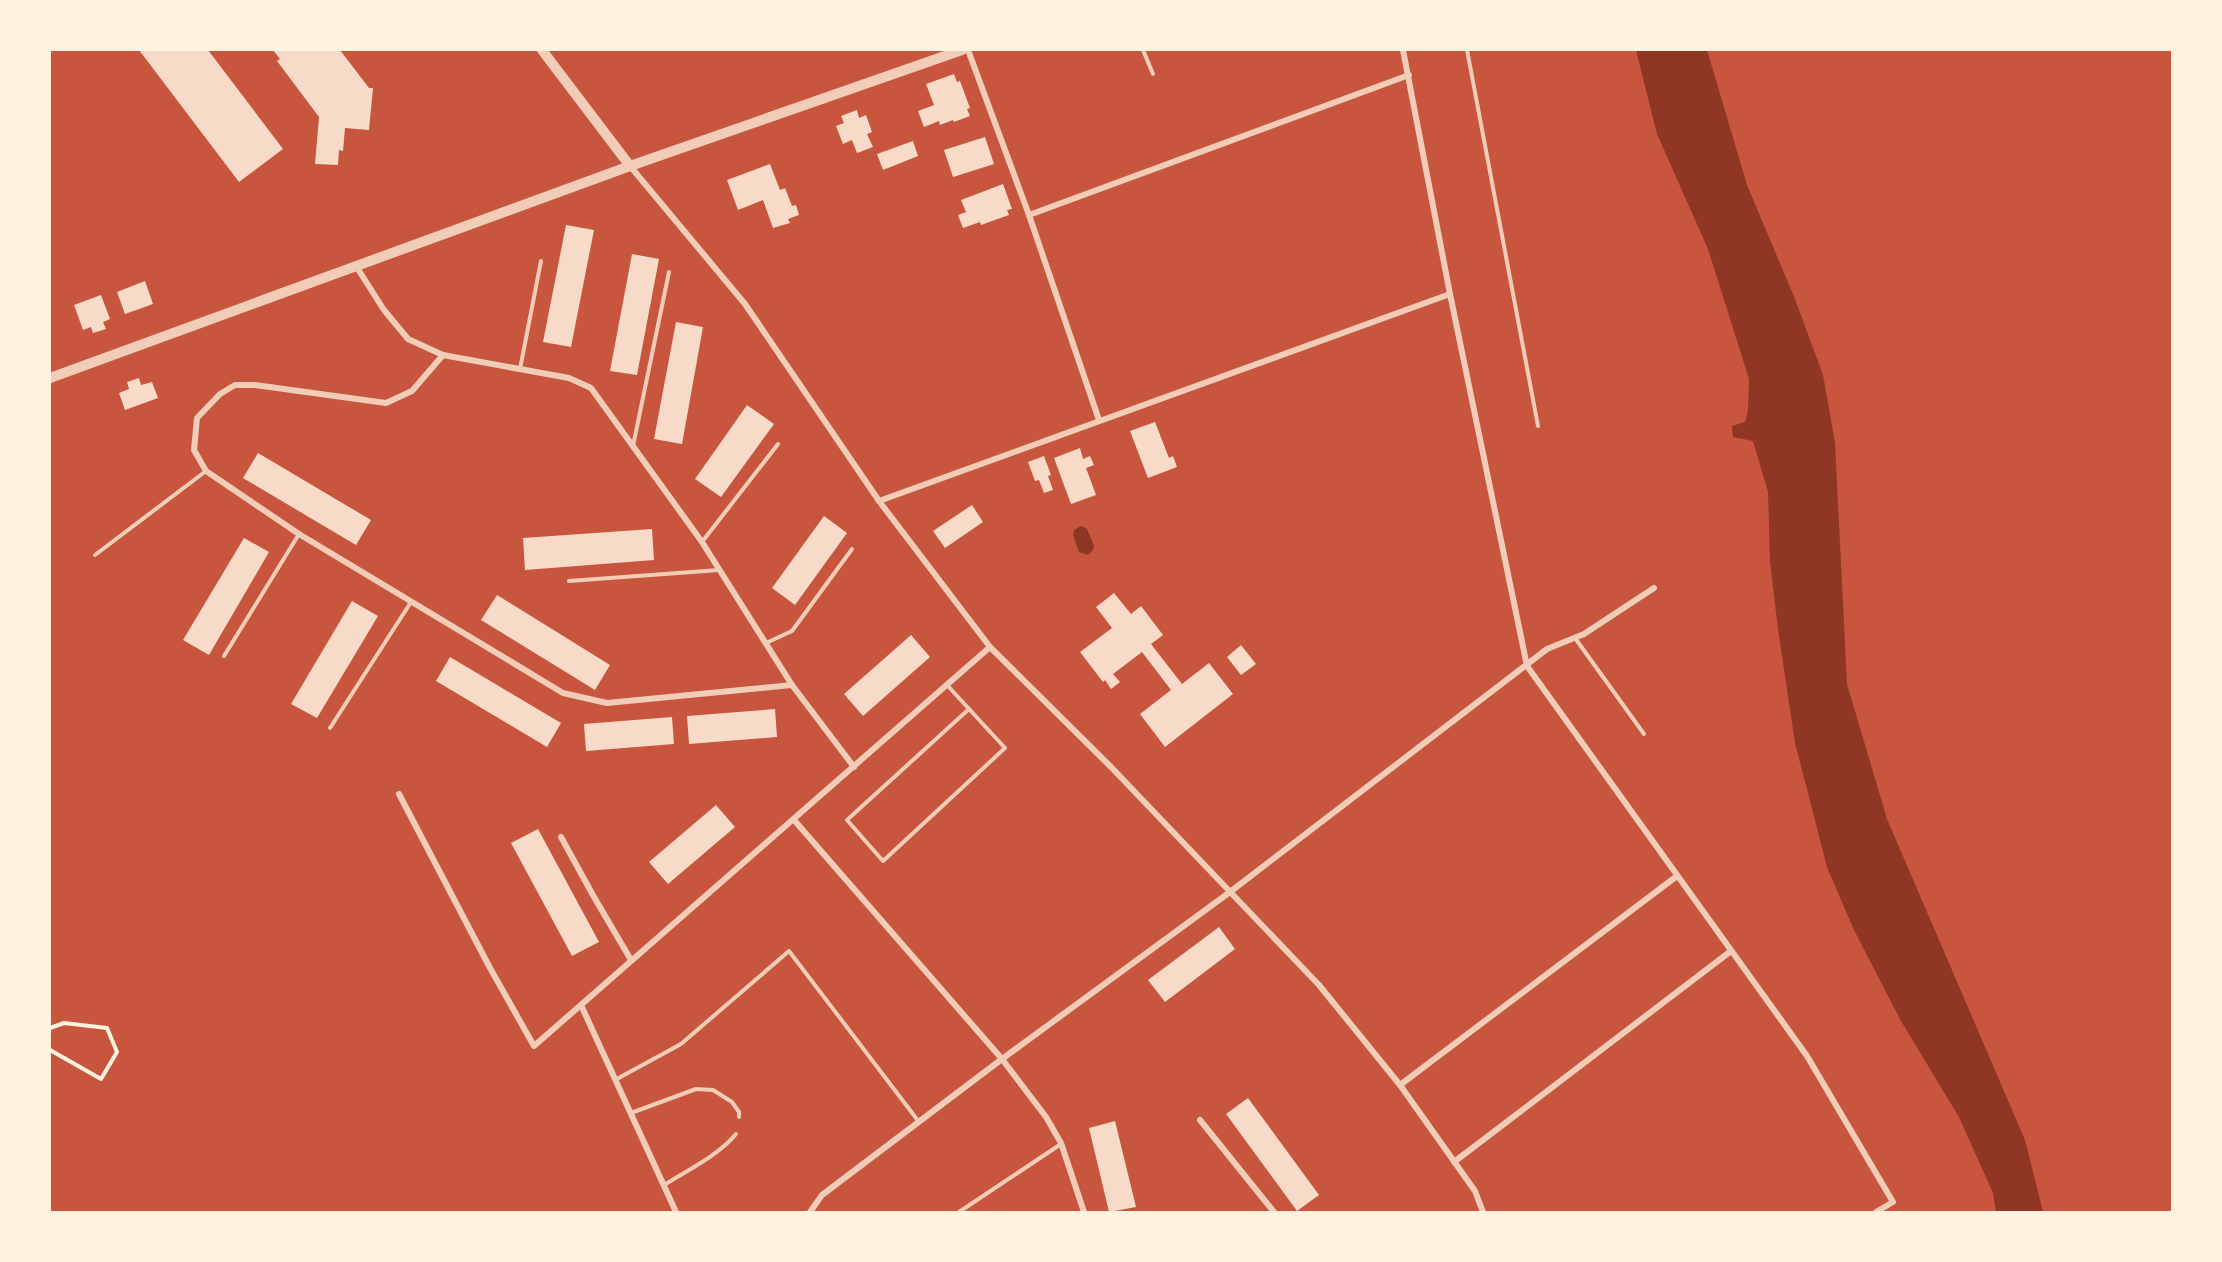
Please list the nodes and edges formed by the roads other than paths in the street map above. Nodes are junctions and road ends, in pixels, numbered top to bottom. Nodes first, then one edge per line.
1 (542, 50) edge
2 (962, 50) edge
3 (968, 50) edge
4 (1143, 50) edge
5 (1403, 50) edge
6 (1467, 50) edge
7 (1153, 74) dead end
8 (1409, 75) junction
9 (630, 166) junction
10 (1029, 214) junction
11 (541, 261) dead end
12 (356, 266) junction
13 (669, 272) dead end
14 (1450, 294) junction
15 (443, 355) junction
16 (520, 369) junction
17 (50, 378) edge
18 (1099, 420) junction
19 (1538, 426) dead end
20 (778, 444) dead end
21 (633, 446) junction
22 (206, 471) junction
23 (879, 501) junction
24 (299, 534) junction
25 (702, 542) junction
26 (852, 549) dead end
27 (95, 555) dead end
28 (720, 570) junction
29 (569, 581) dead end
30 (1654, 588) dead end
31 (411, 602) junction
32 (1575, 638) junction
33 (766, 643) junction
34 (990, 647) junction
35 (224, 656) dead end
36 (1527, 666) junction
37 (792, 685) junction
38 (947, 685) junction
39 (969, 709) junction
40 (330, 728) dead end
41 (1644, 734) dead end
42 (854, 767) junction
43 (399, 794) dead end
44 (794, 820) junction
45 (561, 837) dead end
46 (1677, 876) junction
47 (1230, 891) junction
48 (1731, 951) junction
49 (631, 960) junction
50 (581, 1005) junction
51 (1002, 1059) junction
52 (615, 1080) junction
53 (1400, 1086) junction
54 (631, 1114) junction
55 (739, 1117) dead end
56 (1200, 1120) dead end
57 (920, 1123) junction
58 (735, 1134) dead end
59 (1061, 1143) junction
60 (1454, 1161) junction
61 (664, 1185) junction
62 (676, 1212) edge
63 (810, 1212) edge
64 (959, 1212) edge
65 (1084, 1212) edge
66 (1274, 1212) edge
67 (1483, 1212) edge
68 (1876, 1212) edge

1 - 9 street
2 - 9 street
3 - 10 street
4 - 7 lane
5 - 8 street
6 - 19 lane
8 - 10 street
8 - 14 street
9 - 12 street
9 - 23 street
10 - 18 street
11 - 16 lane
12 - 15 street
12 - 17 street
13 - 21 lane
14 - 18 street
14 - 36 street
15 - 16 street
15 - 22 street
16 - 21 street
18 - 23 street
20 - 25 lane
21 - 25 street
22 - 24 street
22 - 27 lane
23 - 34 street
24 - 31 street
24 - 35 lane
25 - 28 street
26 - 33 lane
28 - 29 lane
28 - 33 street
30 - 32 street
31 - 37 street
31 - 40 lane
32 - 36 street
32 - 41 lane
33 - 37 street
34 - 38 street
34 - 47 street
36 - 46 street
36 - 47 street
37 - 42 street
38 - 39 lane
38 - 42 street
39 - 39 lane
42 - 44 street
43 - 50 street
44 - 49 street
44 - 51 street
45 - 49 street
46 - 48 street
46 - 53 street
47 - 51 street
47 - 53 street
48 - 60 street
48 - 68 street
49 - 50 street
50 - 52 street
51 - 57 street
51 - 59 street
52 - 54 street
52 - 57 lane
53 - 60 street
54 - 55 lane
54 - 61 street
56 - 66 street
57 - 63 street
58 - 61 lane
59 - 64 lane
59 - 65 street
60 - 67 street
61 - 62 street

